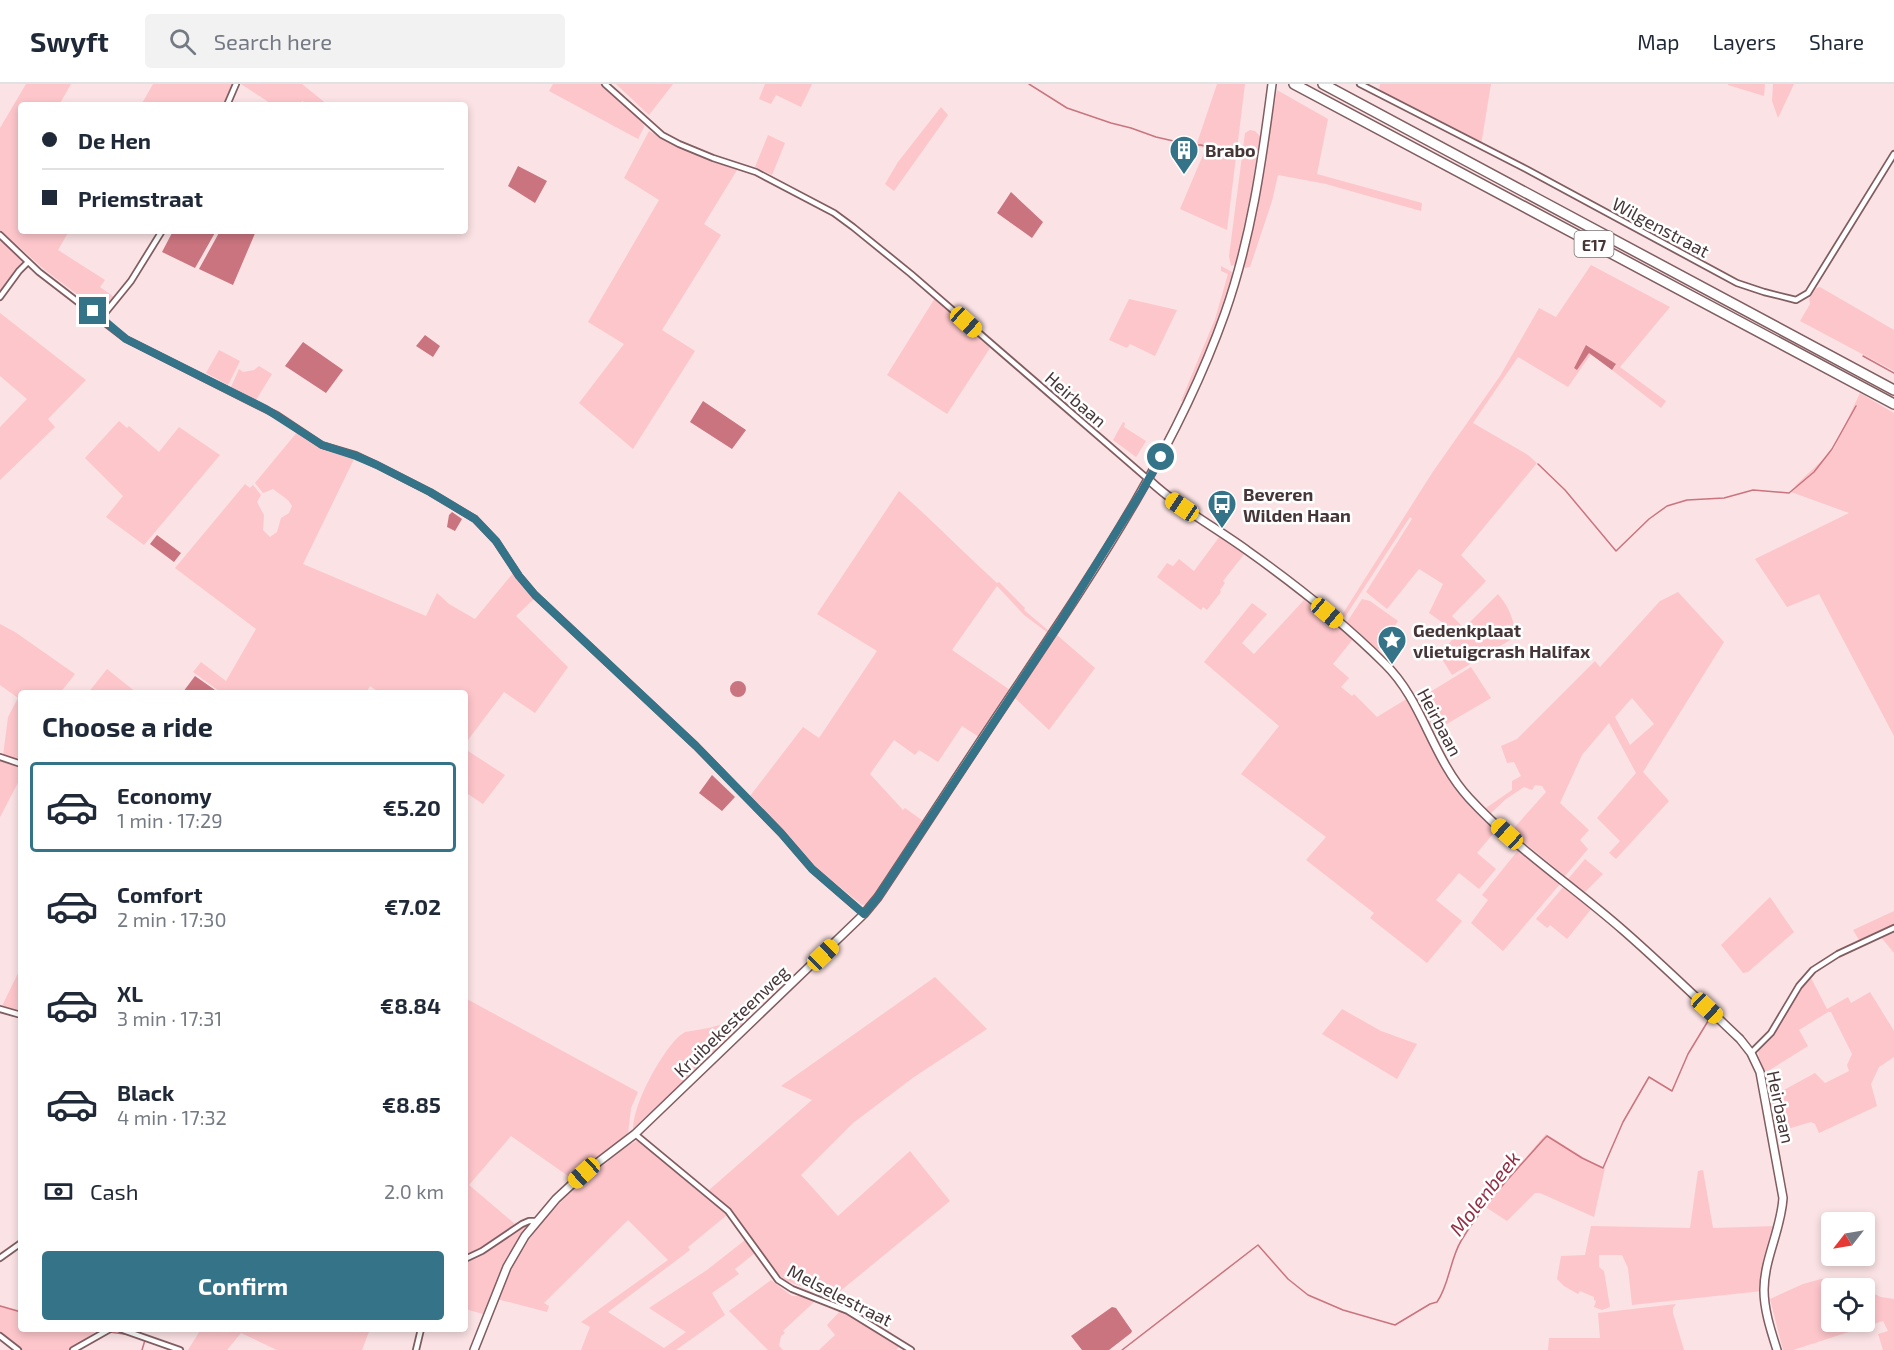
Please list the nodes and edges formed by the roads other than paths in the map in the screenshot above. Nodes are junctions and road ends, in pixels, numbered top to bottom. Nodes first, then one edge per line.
1 (236, 84) edge
2 (605, 84) edge
3 (1272, 84) edge
4 (1294, 84) edge
5 (1323, 84) edge
6 (1360, 84) edge
7 (228, 102) edge
8 (1894, 154) edge
9 (160, 234) edge
10 (0, 235) edge
11 (28, 262) junction
12 (0, 297) edge
13 (101, 318) junction
14 (1894, 390) edge
15 (1894, 404) edge
16 (1149, 480) junction
17 (0, 757) edge
18 (18, 763) edge
19 (864, 914) junction
20 (1894, 928) edge
21 (0, 1009) edge
22 (18, 1014) edge
23 (1751, 1053) junction
24 (635, 1134) junction
25 (537, 1221) junction
26 (18, 1245) edge
27 (0, 1258) edge
28 (468, 1258) edge
29 (105, 1332) edge
30 (129, 1332) edge
31 (420, 1332) edge
32 (0, 1336) edge
33 (18, 1350) edge
34 (73, 1350) edge
35 (180, 1350) edge
36 (416, 1350) edge
37 (474, 1350) edge
38 (911, 1350) edge
39 (1777, 1350) edge

1 - 7 street
2 - 16 street, Heirbaan
3 - 16 street, Kruibekesteenweg
4 - 15 highway, E17
5 - 14 highway, E17
6 - 8 street, Wilgenstraat
9 - 13 street
10 - 11 street
11 - 12 street
11 - 13 street
13 - 19 street
16 - 19 street, Kruibekesteenweg
16 - 23 street, Heirbaan
17 - 18 street
19 - 24 street, Kruibekesteenweg
20 - 23 street
21 - 22 street
23 - 39 street, Heirbaan
24 - 25 street, Kruibekesteenweg
24 - 38 street, Melselestraat
25 - 28 street, Kruibekesteenweg
25 - 37 street, Kruibekesteenweg
26 - 27 street
29 - 34 street
30 - 35 street
31 - 36 street
32 - 33 street

